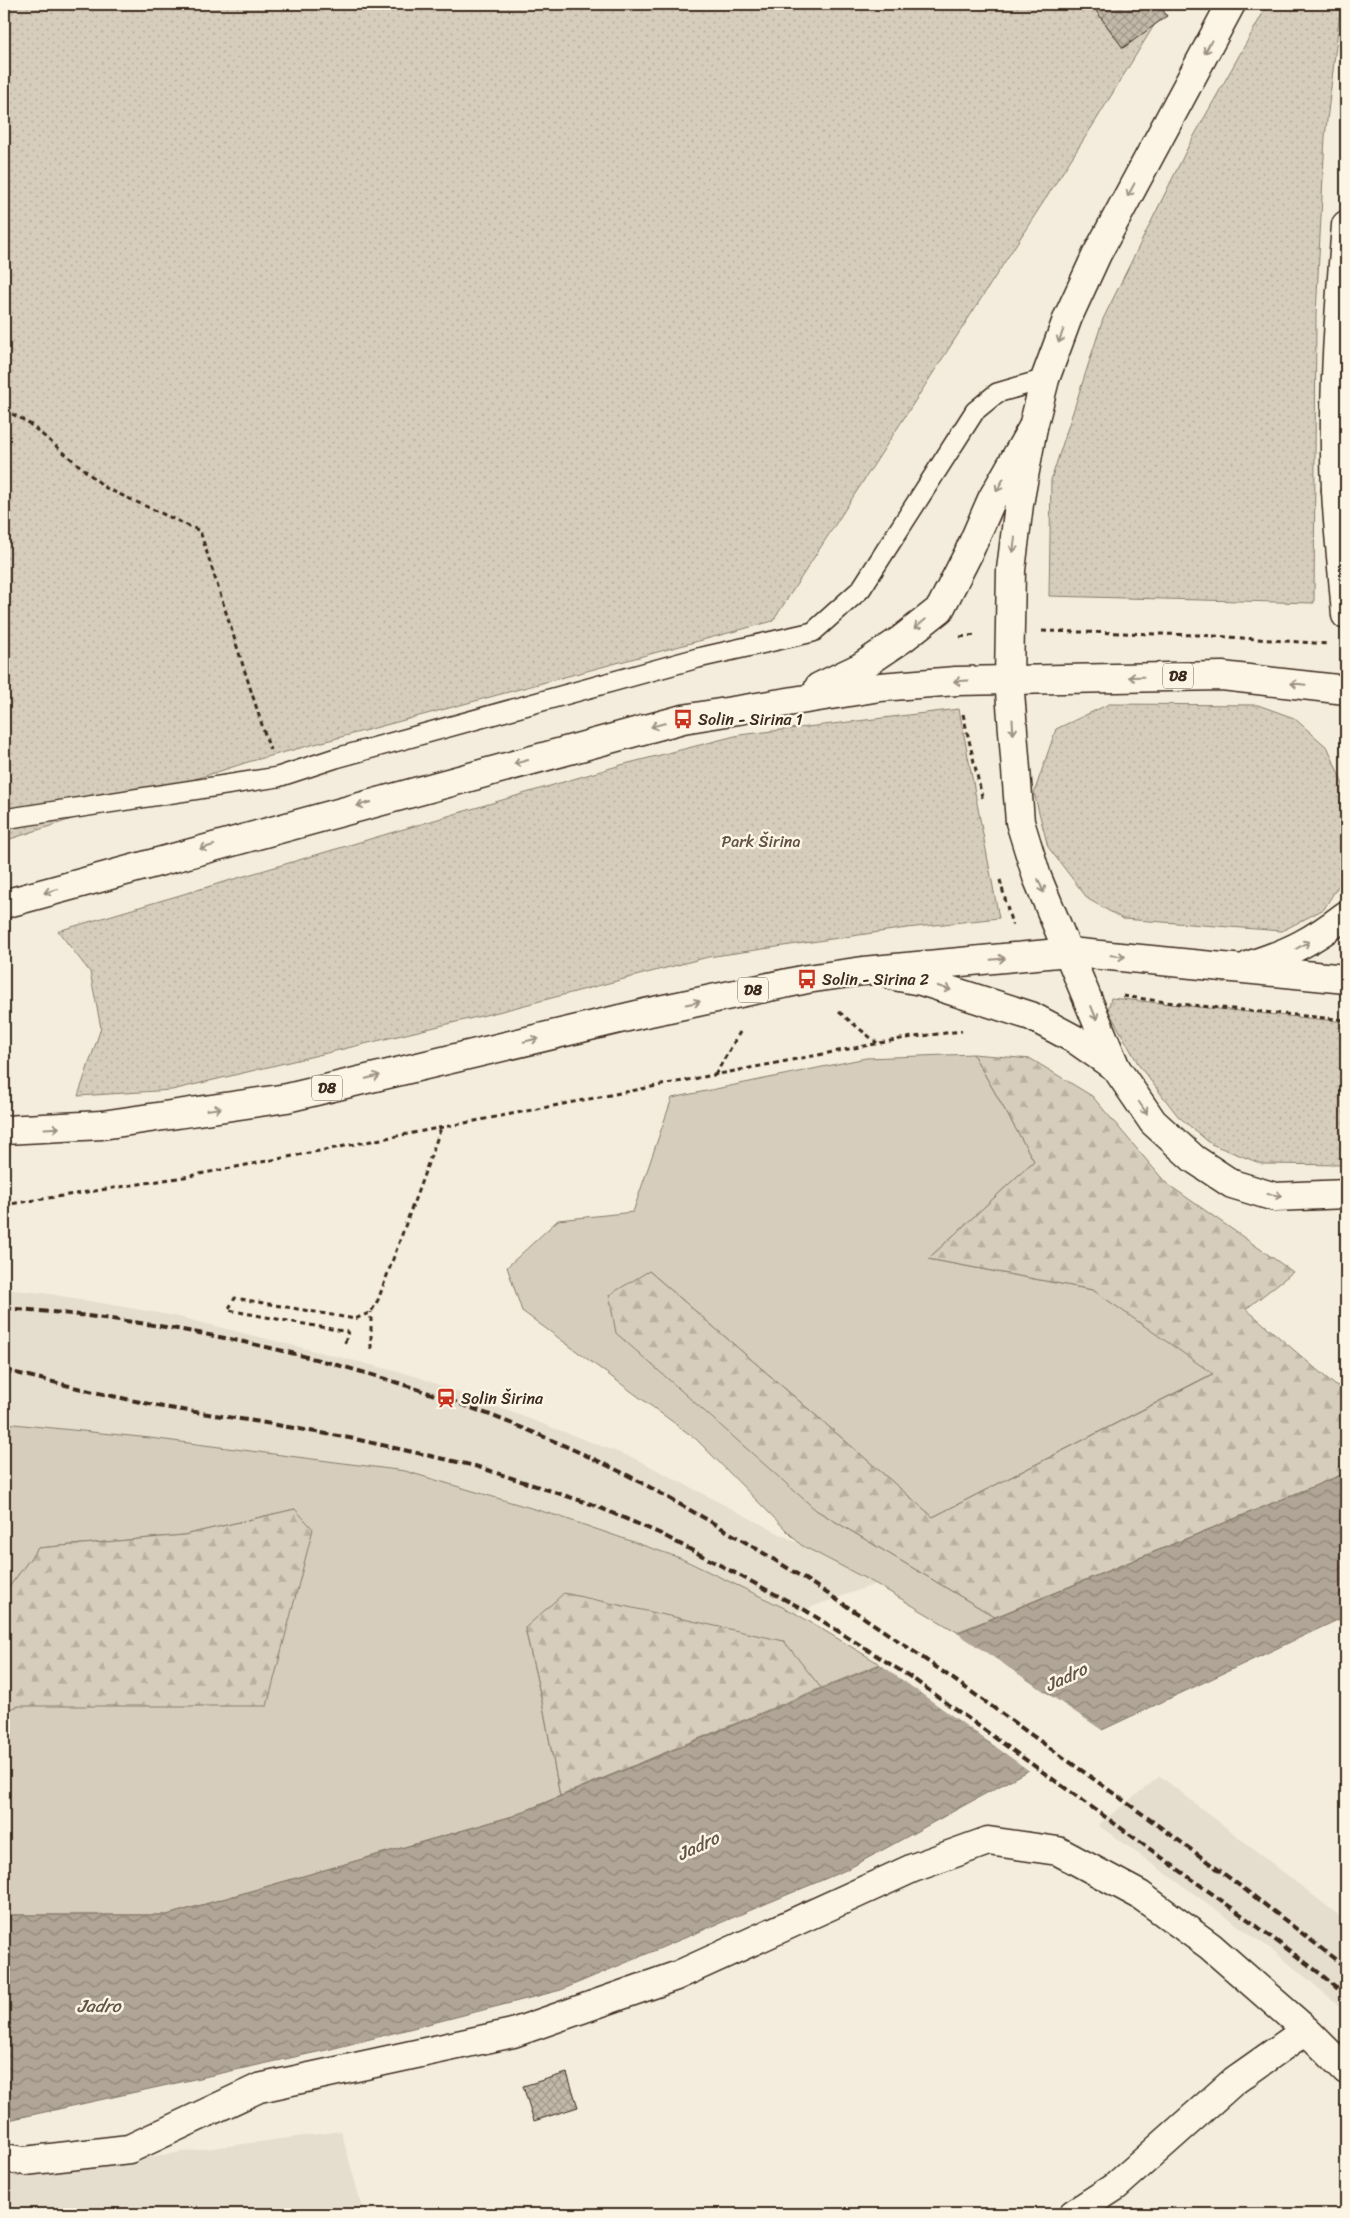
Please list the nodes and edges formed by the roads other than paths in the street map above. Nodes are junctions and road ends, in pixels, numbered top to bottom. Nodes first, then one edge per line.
1 (1231, 4) edge
2 (1346, 225) edge
3 (1045, 380) junction
4 (1033, 427) junction
5 (1336, 490) junction
6 (1346, 515) edge
7 (1346, 614) edge
8 (1009, 679) junction
9 (1346, 690) edge
10 (792, 700) junction
11 (4, 819) edge
12 (4, 904) edge
13 (1346, 915) edge
14 (1069, 952) junction
15 (1242, 968) junction
16 (862, 971) junction
17 (1346, 979) edge
18 (1116, 1068) junction
19 (4, 1130) edge
20 (1346, 1194) edge
21 (1306, 2030) junction
22 (1346, 2070) edge
23 (4, 2158) edge
24 (1074, 2214) edge

1 -> 3 main road
2 - 5 main road
3 - 4 main road
3 - 11 lane
4 -> 8 main road
4 -> 10 main road
5 - 6 main road
5 - 7 main road
9 -> 8 main road, D8
8 -> 10 main road, D8
8 -> 14 main road
10 -> 12 main road, D8
15 -> 13 main road
14 -> 15 main road, D8
16 -> 14 main road, D8
14 -> 18 main road
15 - 17 main road, D8
16 -> 18 main road
19 -> 16 main road, D8
18 -> 20 main road
21 - 22 main road
21 - 23 main road
21 - 24 main road

